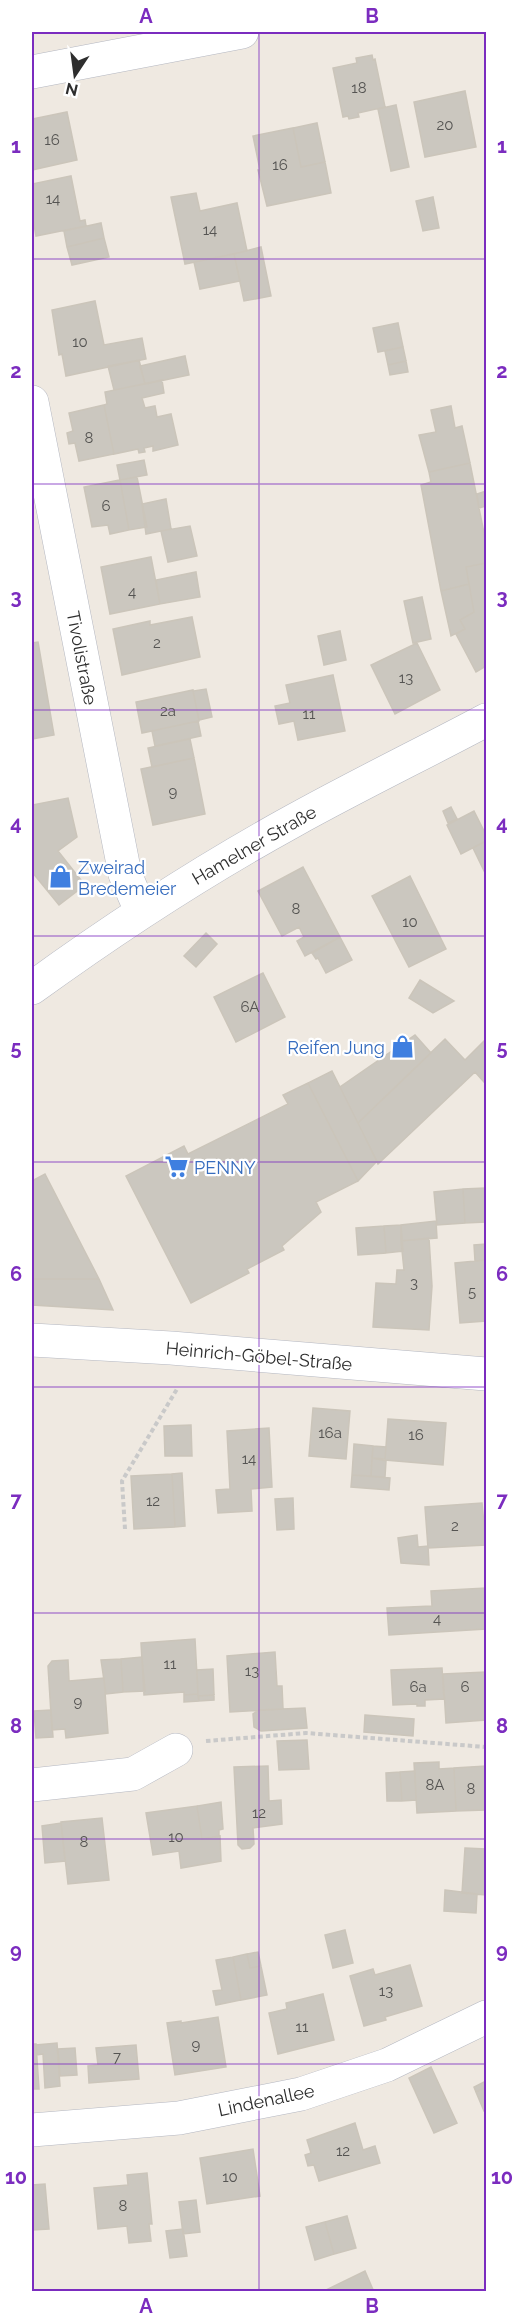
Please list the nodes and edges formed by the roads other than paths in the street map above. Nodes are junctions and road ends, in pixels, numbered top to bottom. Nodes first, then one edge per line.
1 (242, 32) edge
2 (32, 72) edge
3 (32, 402) edge
4 (486, 720) edge
5 (141, 911) junction
6 (32, 988) edge
7 (32, 1340) edge
8 (486, 1374) edge
9 (176, 1750) road end
10 (32, 1785) edge
11 (486, 2017) edge
12 (32, 2130) edge

1 - 2 street
3 - 5 street, Tivolistraße
4 - 5 street, Hamelner Straße
5 - 6 street, Hamelner Straße
7 - 8 street, Heinrich-Göbel-Straße
9 - 10 street
11 - 12 street, Lindenallee

